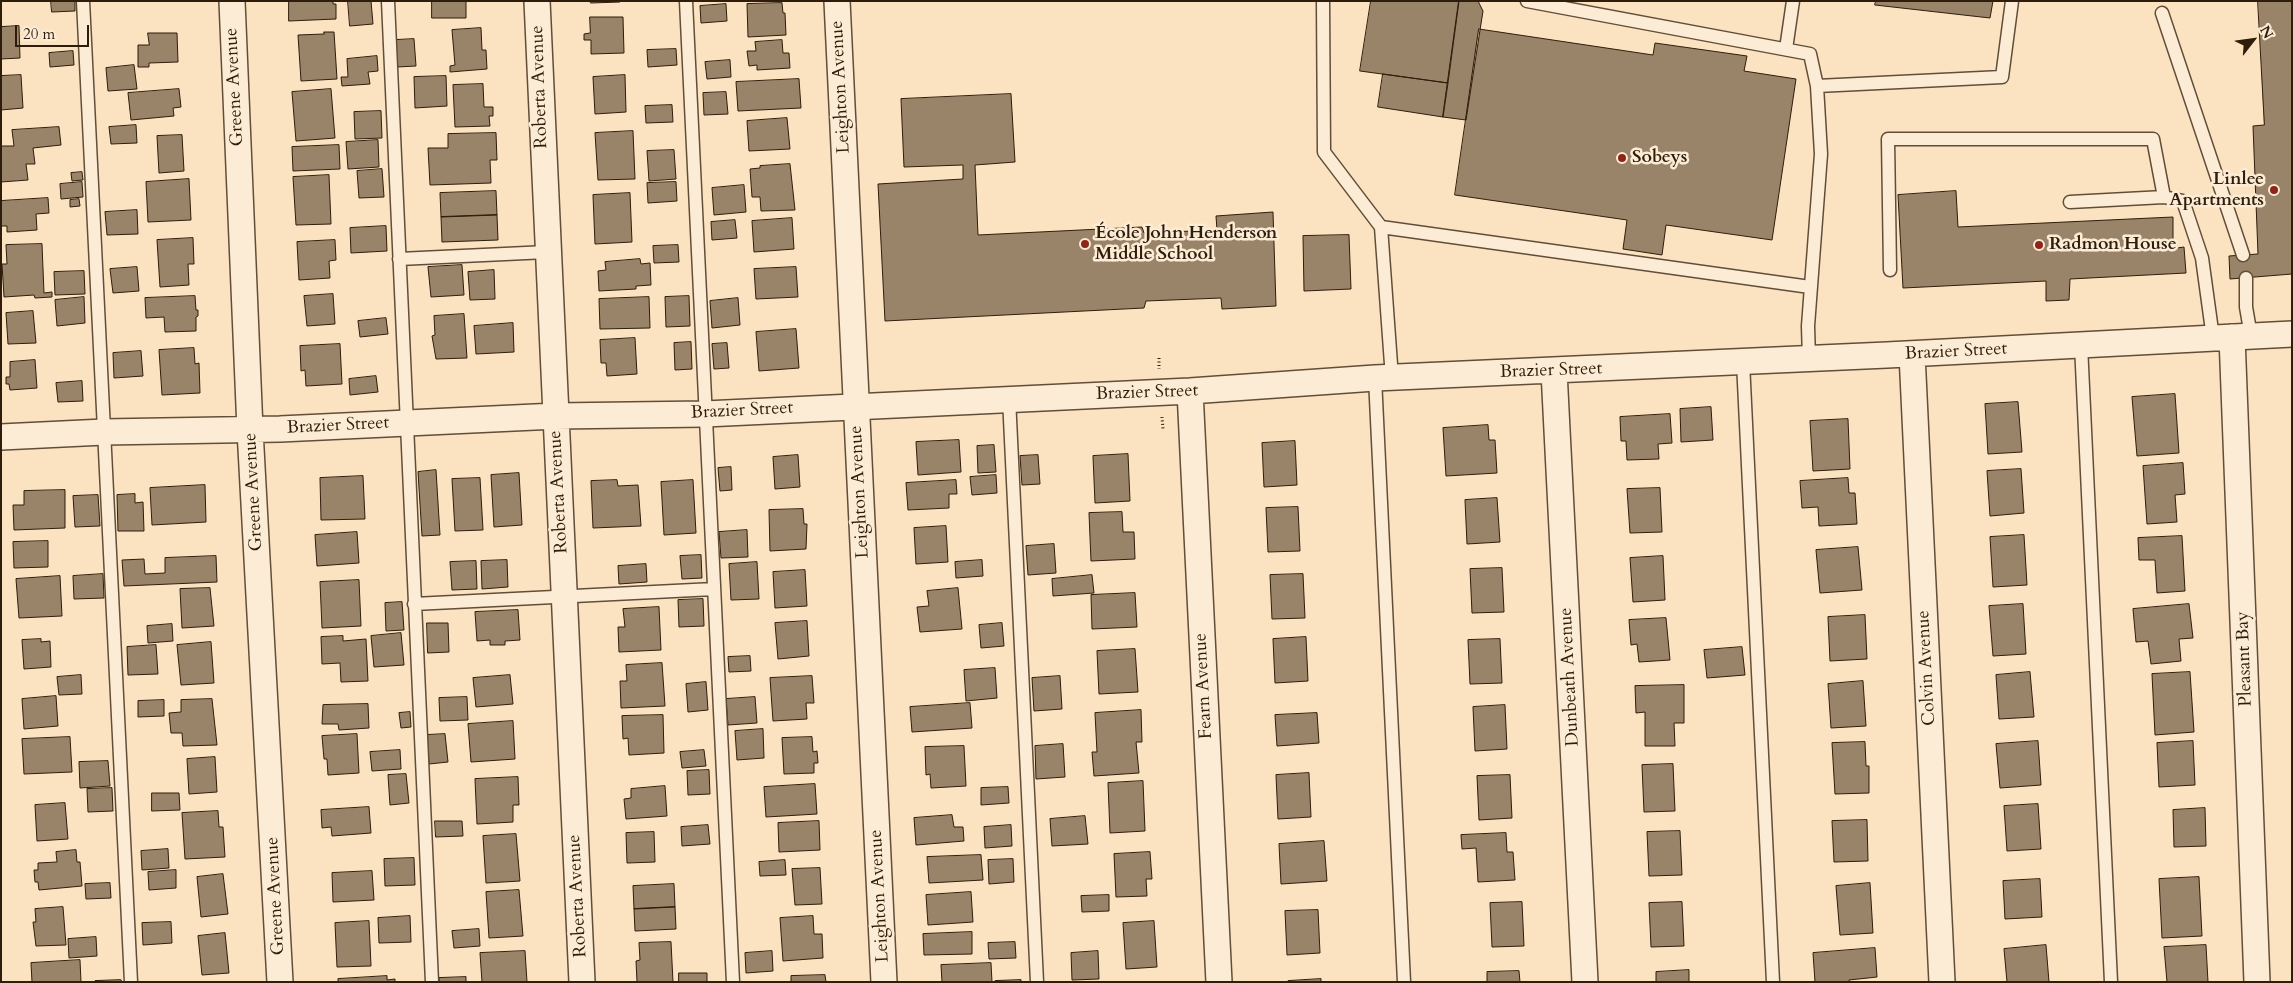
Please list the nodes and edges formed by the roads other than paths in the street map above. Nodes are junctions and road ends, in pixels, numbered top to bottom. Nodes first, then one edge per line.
1 (83, 1) edge
2 (232, 1) edge
3 (388, 1) edge
4 (537, 1) edge
5 (686, 1) edge
6 (837, 1) edge
7 (1323, 1) edge
8 (1527, 1) edge
9 (1793, 1) edge
10 (2012, 1) edge
11 (2162, 13) dead end
12 (1786, 49) junction
13 (1817, 86) junction
14 (2164, 197) junction
15 (2070, 202) dead end
16 (1381, 227) junction
17 (547, 252) junction
18 (2243, 255) dead end
19 (399, 259) junction
20 (1890, 270) dead end
21 (2246, 278) dead end
22 (1810, 287) junction
23 (2292, 334) edge
24 (2232, 337) junction
25 (2081, 345) junction
26 (1912, 354) junction
27 (1809, 359) junction
28 (1743, 362) junction
29 (1554, 371) junction
30 (1384, 378) junction
31 (1190, 391) junction
32 (1009, 398) junction
33 (856, 407) junction
34 (705, 414) junction
35 (556, 416) junction
36 (406, 423) junction
37 (250, 430) junction
38 (104, 432) junction
39 (1, 437) edge
40 (714, 589) junction
41 (564, 596) junction
42 (414, 604) junction
43 (131, 982) edge
44 (280, 982) edge
45 (432, 982) edge
46 (582, 982) edge
47 (733, 982) edge
48 (884, 982) edge
49 (1036, 982) edge
50 (1219, 982) edge
51 (1404, 982) edge
52 (1585, 982) edge
53 (1772, 982) edge
54 (1942, 982) edge
55 (2111, 982) edge
56 (2257, 982) edge

1 - 38 lane
2 - 37 street, Greene Avenue
3 - 19 lane
4 - 17 street, Roberta Avenue
5 - 34 lane
6 - 33 street, Leighton Avenue
7 - 16 lane
8 - 12 lane
9 - 12 lane
10 - 13 lane
11 - 18 lane
12 - 13 lane
13 - 22 lane
14 - 15 lane
14 - 20 lane
14 - 24 lane
16 - 22 lane
16 - 30 lane
17 - 19 lane
17 - 35 street, Roberta Avenue
19 - 36 lane
21 - 24 lane
22 - 27 lane
23 - 24 street, Brazier Street
24 - 25 street, Brazier Street
24 - 56 street, Pleasant Bay
25 - 26 street, Brazier Street
25 - 55 lane
26 - 27 street, Brazier Street
26 - 54 street, Colvin Avenue
27 - 28 street, Brazier Street
28 - 29 street, Brazier Street
28 - 53 lane
29 - 30 street, Brazier Street
29 - 52 street, Dunbeath Avenue
30 - 31 street, Brazier Street
30 - 51 lane
31 - 32 street, Brazier Street
31 - 50 street, Fearn Avenue
32 - 33 street, Brazier Street
32 - 49 lane
33 - 34 street, Brazier Street
33 - 48 street, Leighton Avenue
34 - 35 street, Brazier Street
34 - 40 lane
35 - 36 street, Brazier Street
35 - 41 street, Roberta Avenue
36 - 37 street, Brazier Street
36 - 42 lane
37 - 38 street, Brazier Street
37 - 44 street, Greene Avenue
38 - 39 street, Brazier Street
38 - 43 lane
40 - 41 lane
40 - 47 lane
41 - 42 lane
41 - 46 street, Roberta Avenue
42 - 45 lane

